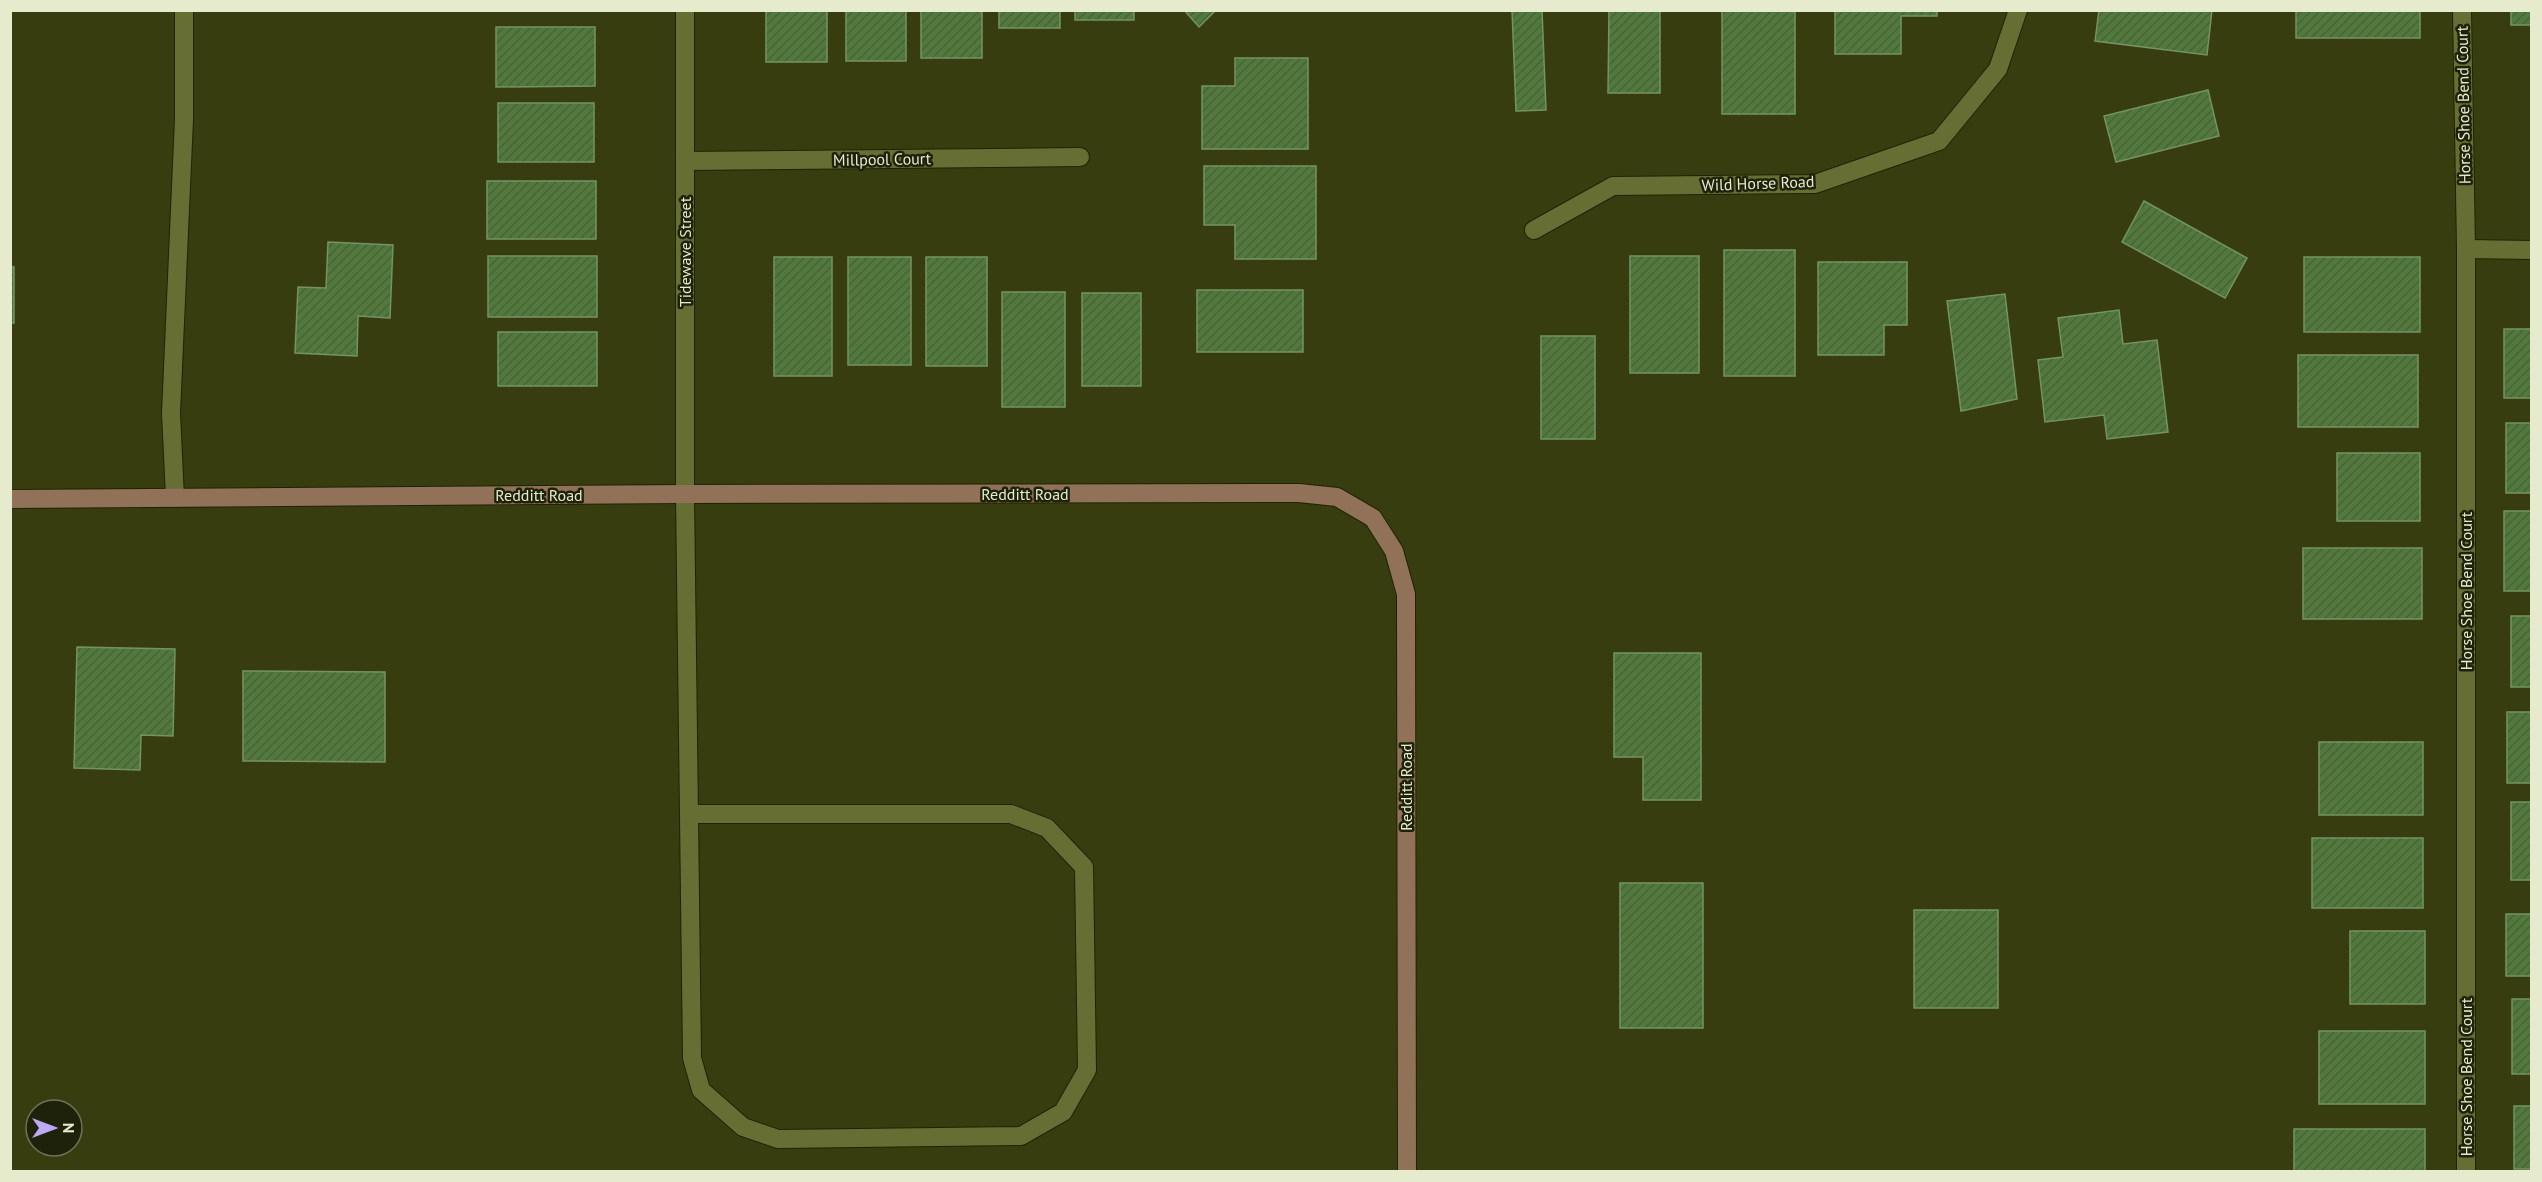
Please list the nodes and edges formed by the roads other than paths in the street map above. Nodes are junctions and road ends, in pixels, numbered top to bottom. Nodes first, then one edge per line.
1 (184, 10) edge
2 (685, 10) edge
3 (2018, 10) edge
4 (2462, 10) edge
5 (1080, 157) dead end
6 (685, 161) junction
7 (1534, 230) dead end
8 (2466, 249) junction
9 (2532, 250) edge
10 (685, 494) junction
11 (175, 498) junction
12 (10, 499) edge
13 (689, 814) junction
14 (1407, 1172) edge
15 (2466, 1172) edge

1 - 11 street
2 - 6 street, Tidewave Street
3 - 7 street, Wild Horse Road
4 - 8 street, Horse Shoe Bend Court
5 - 6 street, Millpool Court
6 - 10 street, Tidewave Street
8 - 9 street
8 - 15 street, Horse Shoe Bend Court
10 - 11 street, Redditt Road
10 - 13 street, Tidewave Street
10 - 14 street, Redditt Road
11 - 12 street, Redditt Road
13 - 13 street, Tidewave Street

